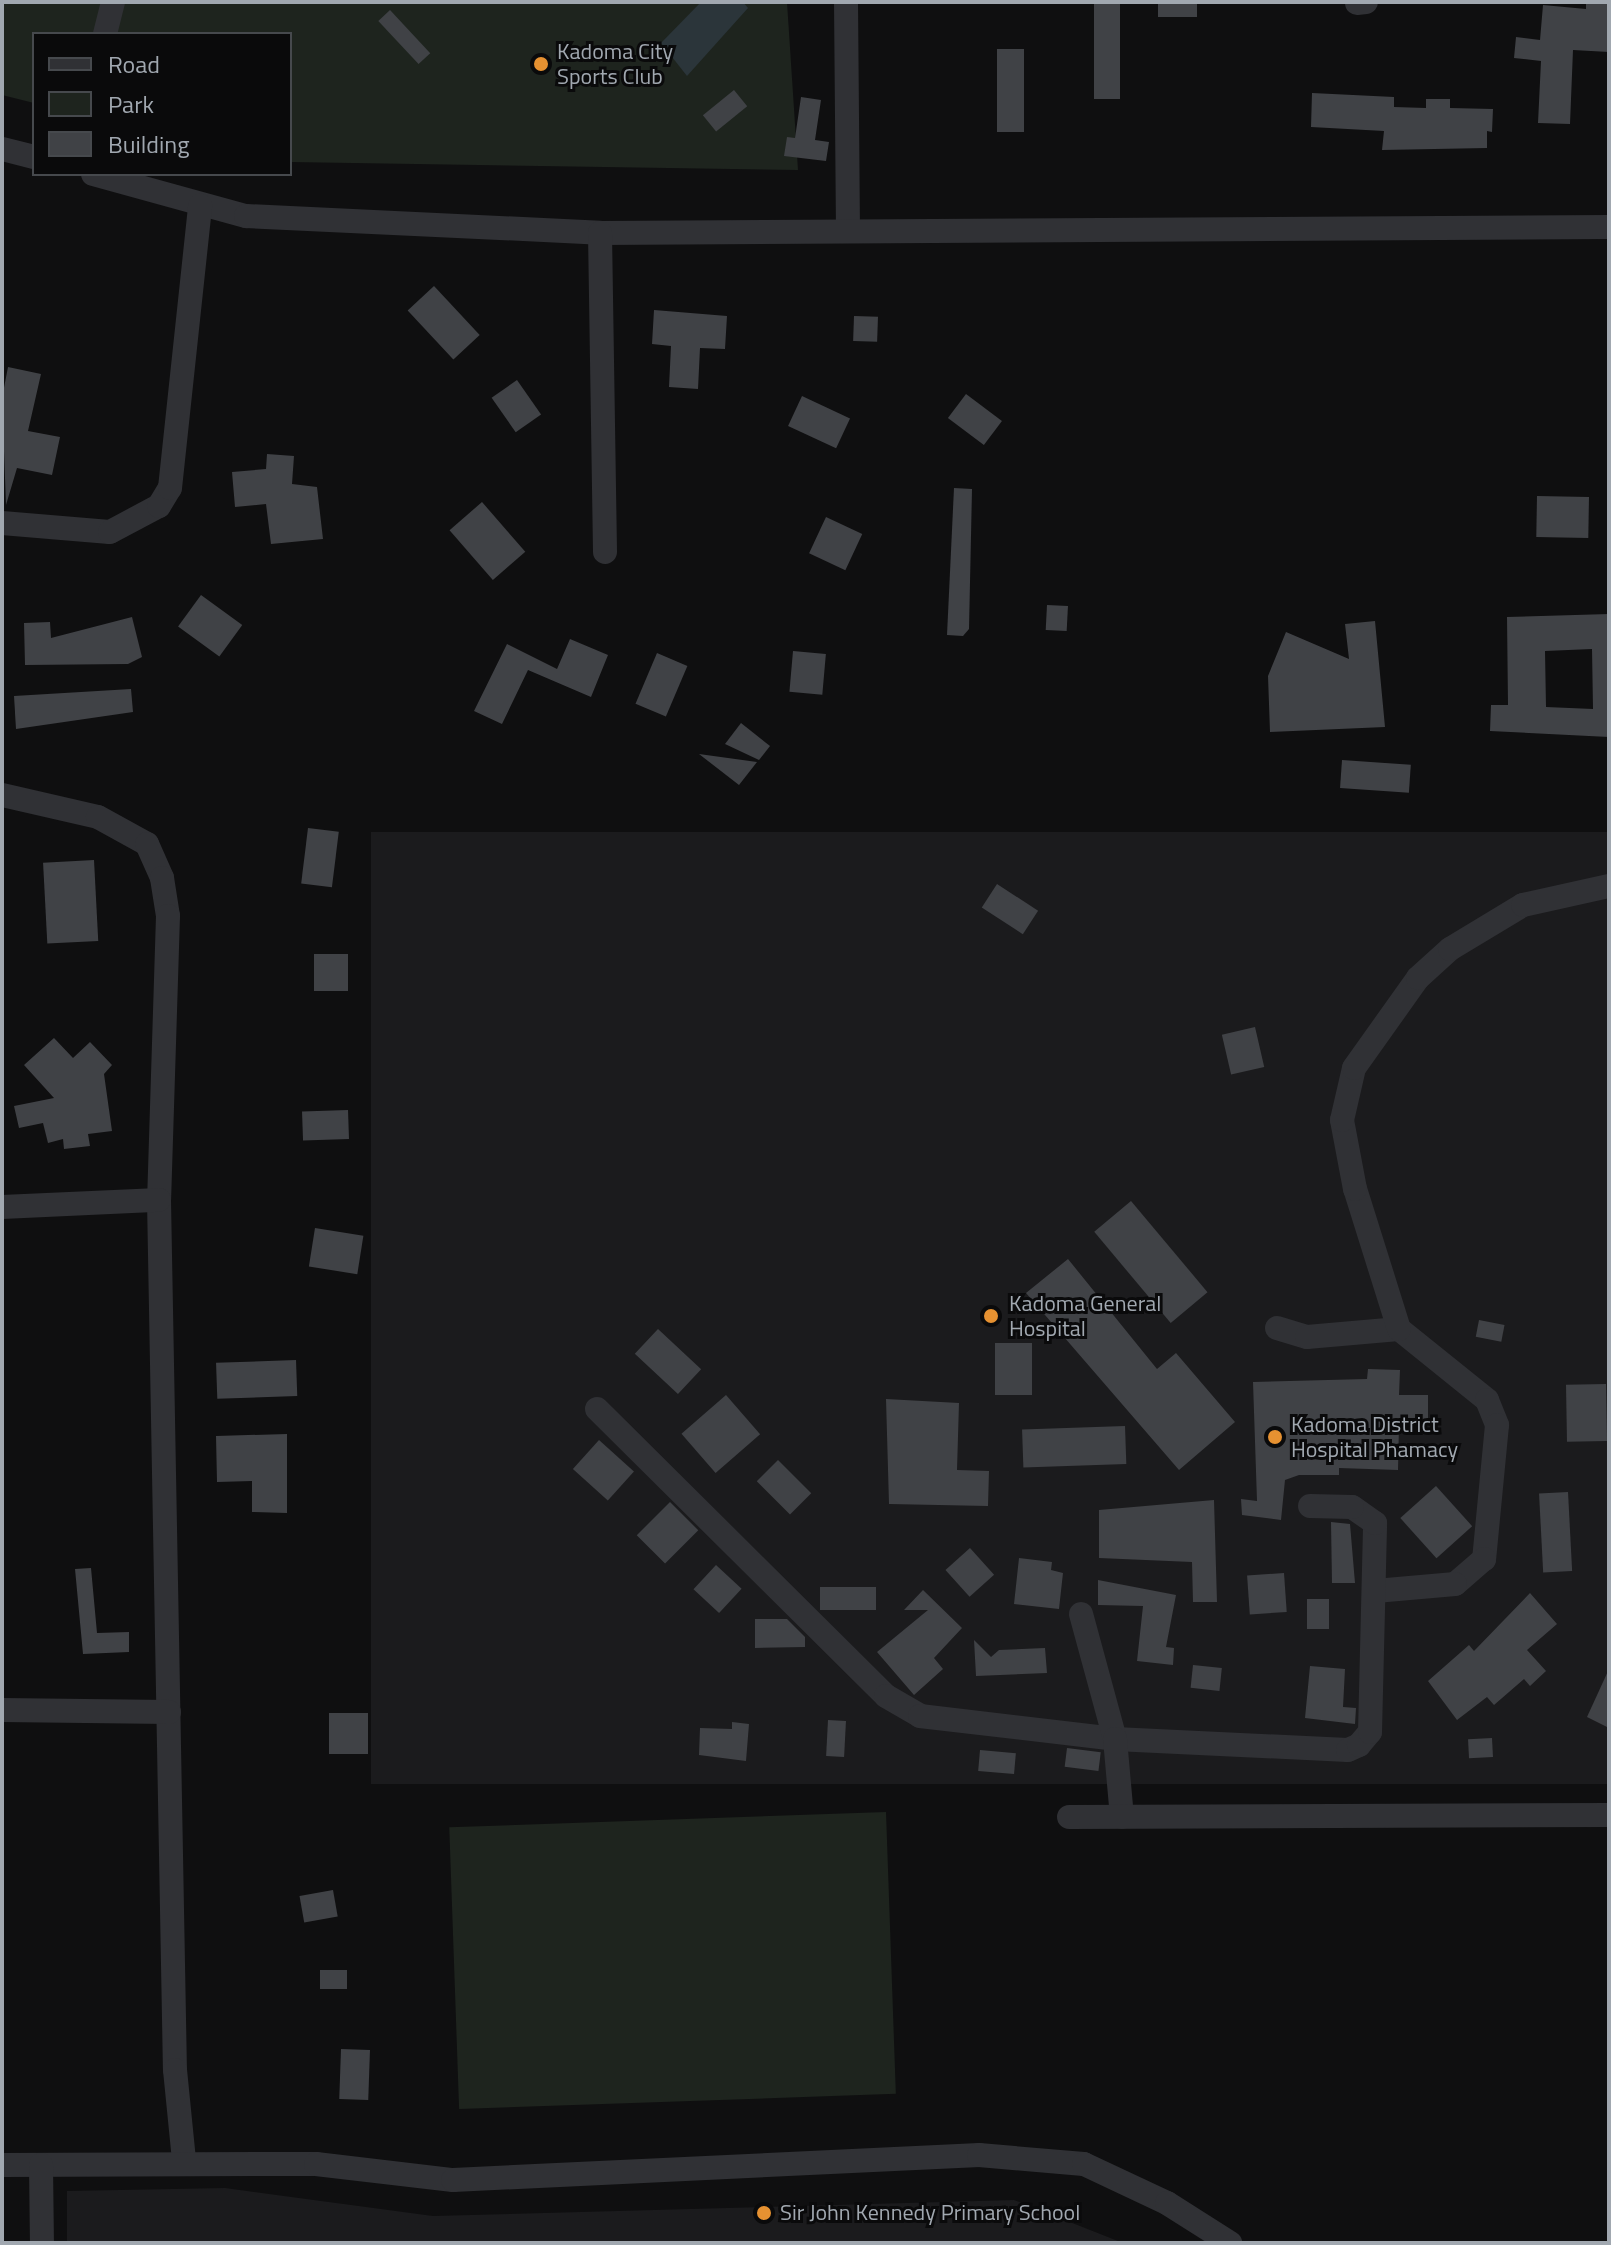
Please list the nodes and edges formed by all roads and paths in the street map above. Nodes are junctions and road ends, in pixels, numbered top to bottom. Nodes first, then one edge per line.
1 (113, 2) edge
2 (846, 2) edge
3 (106, 32) edge
4 (2, 149) edge
5 (32, 156) edge
6 (100, 176) edge
7 (200, 206) junction
8 (1609, 227) edge
9 (848, 231) junction
10 (600, 233) junction
11 (2, 523) edge
12 (605, 552) dead end
13 (2, 795) edge
14 (1609, 886) edge
15 (159, 1200) junction
16 (2, 1207) edge
17 (1277, 1328) dead end
18 (1399, 1329) junction
19 (597, 1409) dead end
20 (1310, 1506) dead end
21 (1375, 1591) junction
22 (1081, 1614) dead end
23 (2, 1710) edge
24 (169, 1712) junction
25 (1115, 1739) junction
26 (1609, 1815) edge
27 (1069, 1817) dead end
28 (1122, 1817) junction
29 (184, 2160) junction
30 (2, 2165) edge
31 (41, 2165) junction
32 (42, 2243) edge
33 (1230, 2243) edge

1 - 3 street
2 - 9 street
4 - 5 street
6 - 7 street
7 - 10 street
7 - 11 street
8 - 9 street
9 - 10 street
10 - 12 street
13 - 15 street
14 - 18 street
15 - 16 street
15 - 24 street
17 - 18 street
18 - 21 street
19 - 25 street
20 - 21 street
21 - 25 street
22 - 25 street
23 - 24 street
24 - 29 street
25 - 28 street
26 - 28 street
27 - 28 street
29 - 31 street
29 - 33 street
30 - 31 street
31 - 32 street

